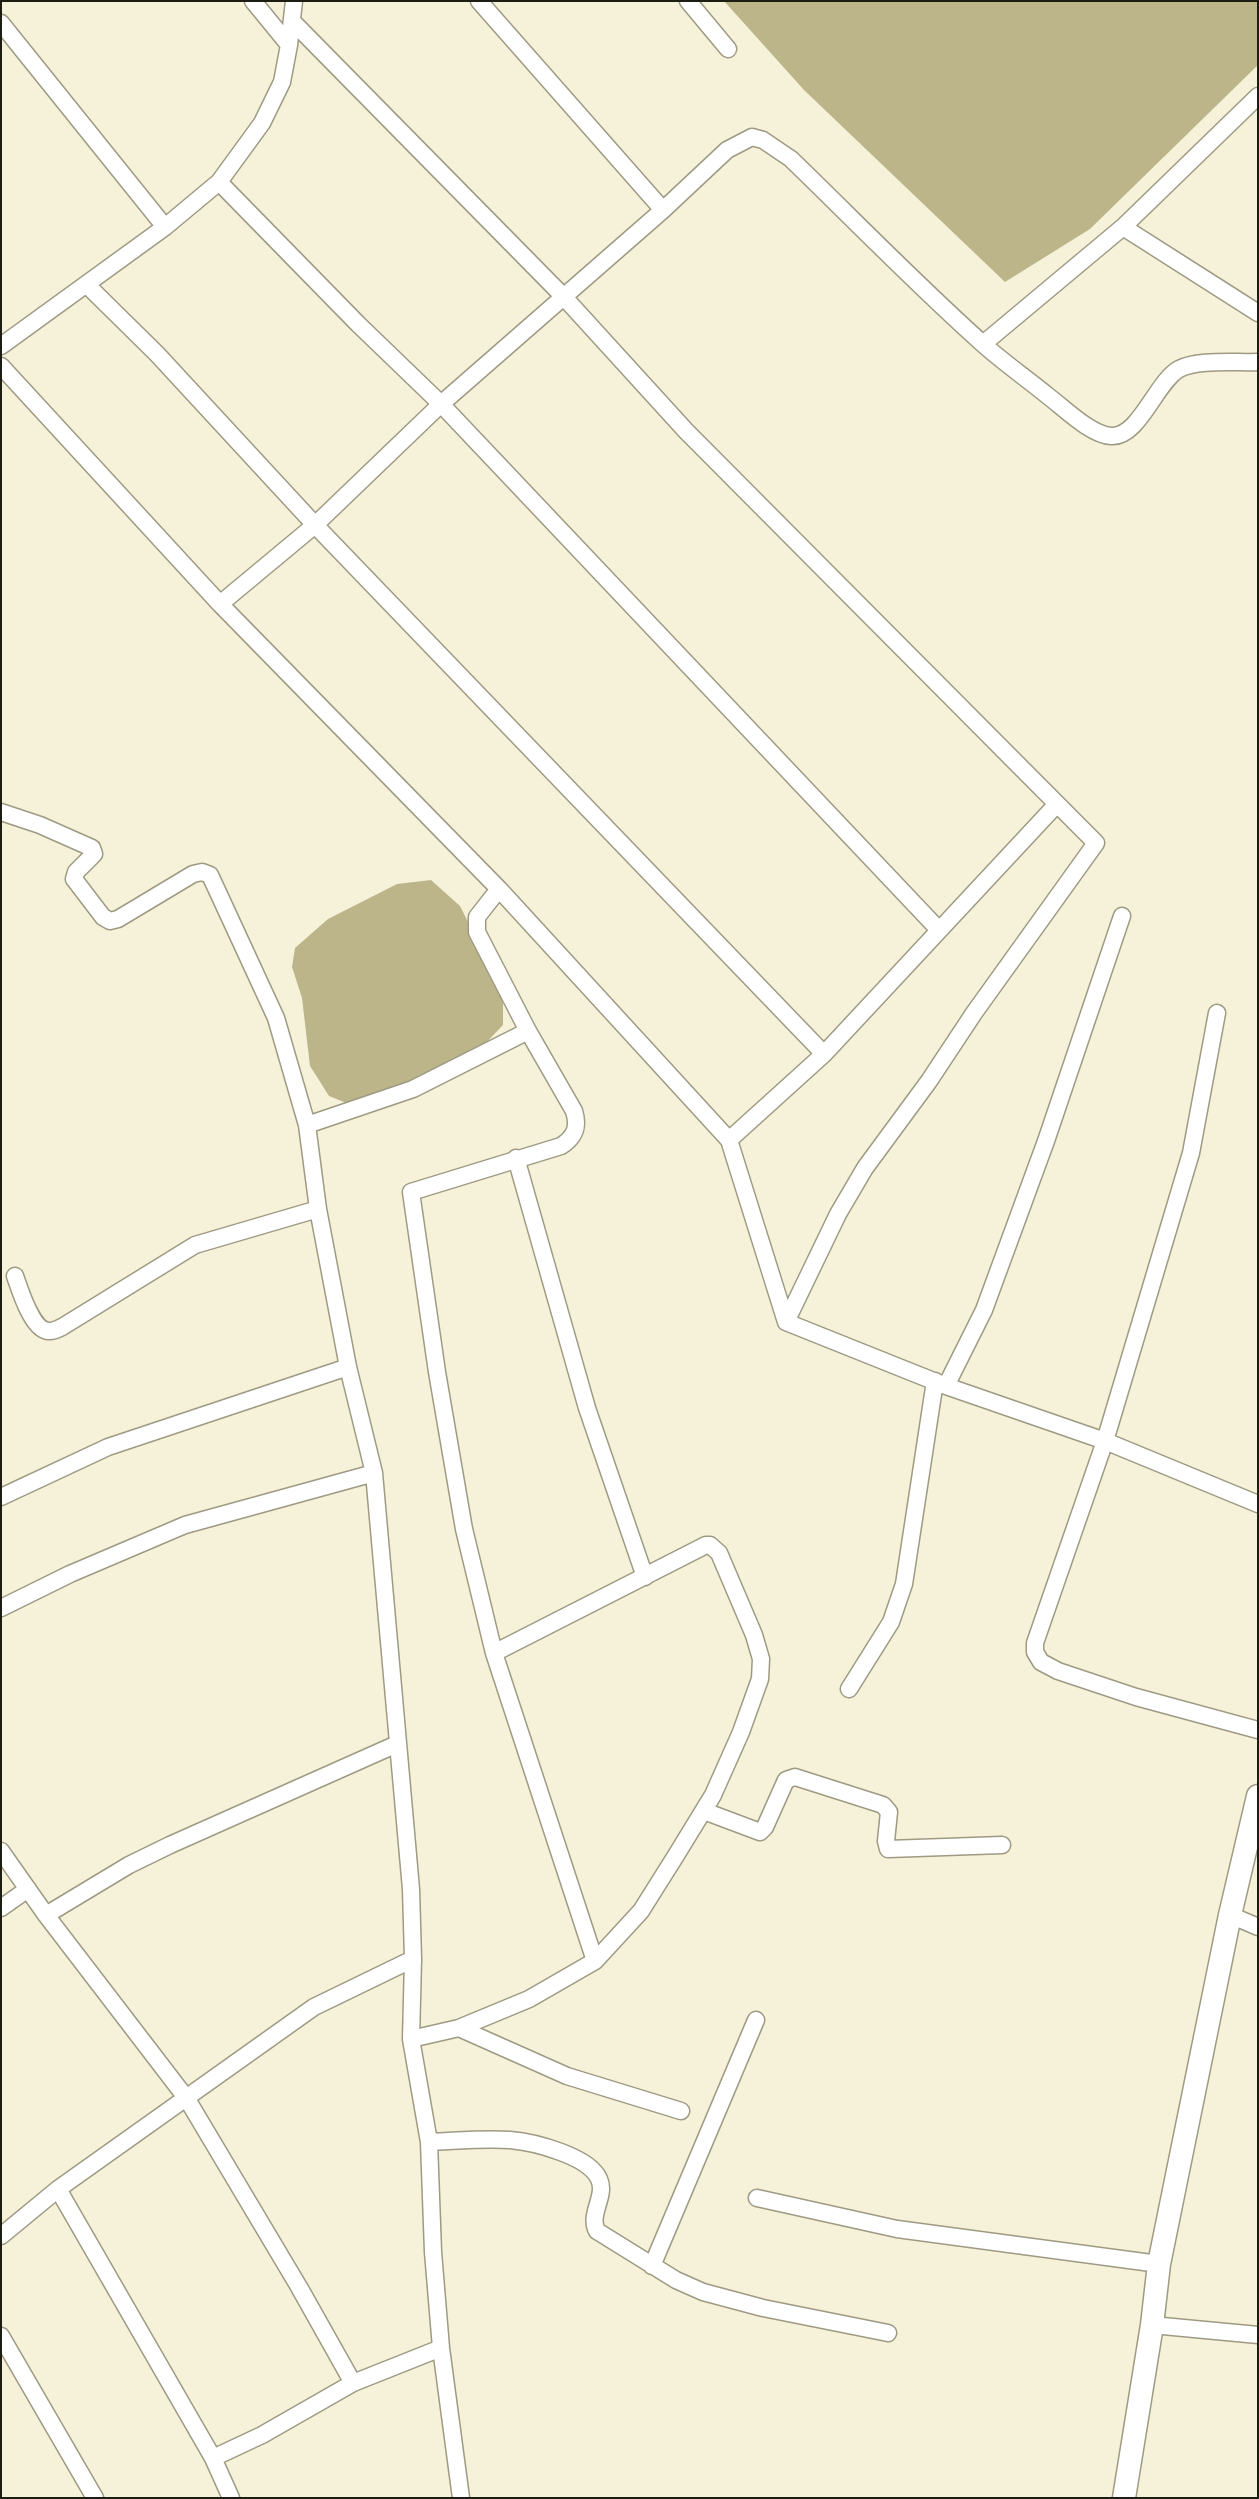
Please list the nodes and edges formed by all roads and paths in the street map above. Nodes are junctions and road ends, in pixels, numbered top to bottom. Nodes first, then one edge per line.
1 (253, 1) edge
2 (294, 1) edge
3 (479, 1) edge
4 (688, 1) edge
5 (292, 21) junction
6 (1, 23) edge
7 (289, 45) junction
8 (728, 49) dead end
9 (1258, 96) edge
10 (218, 182) junction
11 (663, 210) junction
12 (165, 227) junction
13 (1123, 227) junction
14 (86, 285) junction
15 (563, 296) junction
16 (1258, 313) edge
17 (983, 344) junction
18 (1, 346) edge
19 (1258, 362) edge
20 (1, 366) edge
21 (441, 404) junction
22 (316, 525) junction
23 (220, 604) junction
24 (1057, 804) junction
25 (1, 812) edge
26 (499, 890) junction
27 (1122, 916) dead end
28 (939, 930) junction
29 (1217, 1013) dead end
30 (528, 1031) junction
31 (824, 1054) junction
32 (307, 1125) junction
33 (729, 1140) junction
34 (516, 1158) junction
35 (318, 1209) junction
36 (15, 1276) dead end
37 (786, 1322) junction
38 (348, 1367) junction
39 (941, 1384) junction
40 (1105, 1441) junction
41 (374, 1473) junction
42 (1, 1497) edge
43 (1258, 1504) edge
44 (644, 1577) junction
45 (1, 1608) edge
46 (494, 1653) junction
47 (849, 1689) dead end
48 (1258, 1730) edge
49 (398, 1744) junction
50 (1258, 1796) edge
51 (704, 1811) junction
52 (1002, 1845) dead end
53 (1, 1851) edge
54 (28, 1889) junction
55 (1, 1908) edge
56 (46, 1915) junction
57 (1230, 1915) junction
58 (1258, 1927) edge
59 (413, 1959) junction
60 (595, 1961) junction
61 (756, 2020) dead end
62 (458, 2028) junction
63 (411, 2039) junction
64 (187, 2099) junction
65 (681, 2111) dead end
66 (429, 2142) junction
67 (58, 2189) junction
68 (757, 2198) dead end
69 (1, 2236) edge
70 (1159, 2264) junction
71 (652, 2266) junction
72 (1152, 2325) junction
73 (888, 2333) dead end
74 (1258, 2335) edge
75 (1, 2336) edge
76 (442, 2348) junction
77 (353, 2383) junction
78 (213, 2458) junction
79 (95, 2498) edge
80 (232, 2498) edge
81 (461, 2498) edge
82 (1124, 2498) edge

1 - 7 street
2 - 5 street
3 - 11 street
4 - 8 street
5 - 7 street
5 - 15 street
6 - 12 street
7 - 10 street
9 - 13 street
10 - 12 street
10 - 21 street
11 - 15 street
11 - 17 street
12 - 14 street
13 - 16 street
13 - 17 street
14 - 18 street
14 - 22 street
15 - 21 street
15 - 24 street
17 - 19 street
20 - 23 street
21 - 22 street
21 - 28 street
22 - 23 street
22 - 31 street
23 - 26 street
24 - 28 street
24 - 37 street
25 - 32 street
26 - 30 street
26 - 33 street
27 - 39 street
28 - 31 street
29 - 40 street
30 - 32 street
30 - 34 street
31 - 33 street
32 - 35 street
33 - 37 street
34 - 44 street
34 - 46 street
35 - 36 street
35 - 38 street
37 - 39 street
38 - 41 street
38 - 42 street
39 - 40 street
39 - 47 street
40 - 43 street
40 - 48 street
41 - 45 street
41 - 49 street
44 - 46 street
44 - 51 street
46 - 60 street
49 - 56 street
49 - 59 street
50 - 57 main road
51 - 52 street
51 - 60 street
53 - 54 street
54 - 55 street
54 - 56 street
56 - 64 street
57 - 58 street
57 - 70 main road
59 - 63 street
59 - 64 street
60 - 62 street
61 - 71 street
62 - 63 street
62 - 65 street
63 - 66 street
64 - 67 street
64 - 77 street
66 - 71 street
66 - 76 street
67 - 69 street
67 - 78 street
68 - 70 street
70 - 72 main road
71 - 73 street
72 - 74 street
72 - 82 main road
75 - 79 street
76 - 77 street
76 - 81 street
77 - 78 street
78 - 80 street

